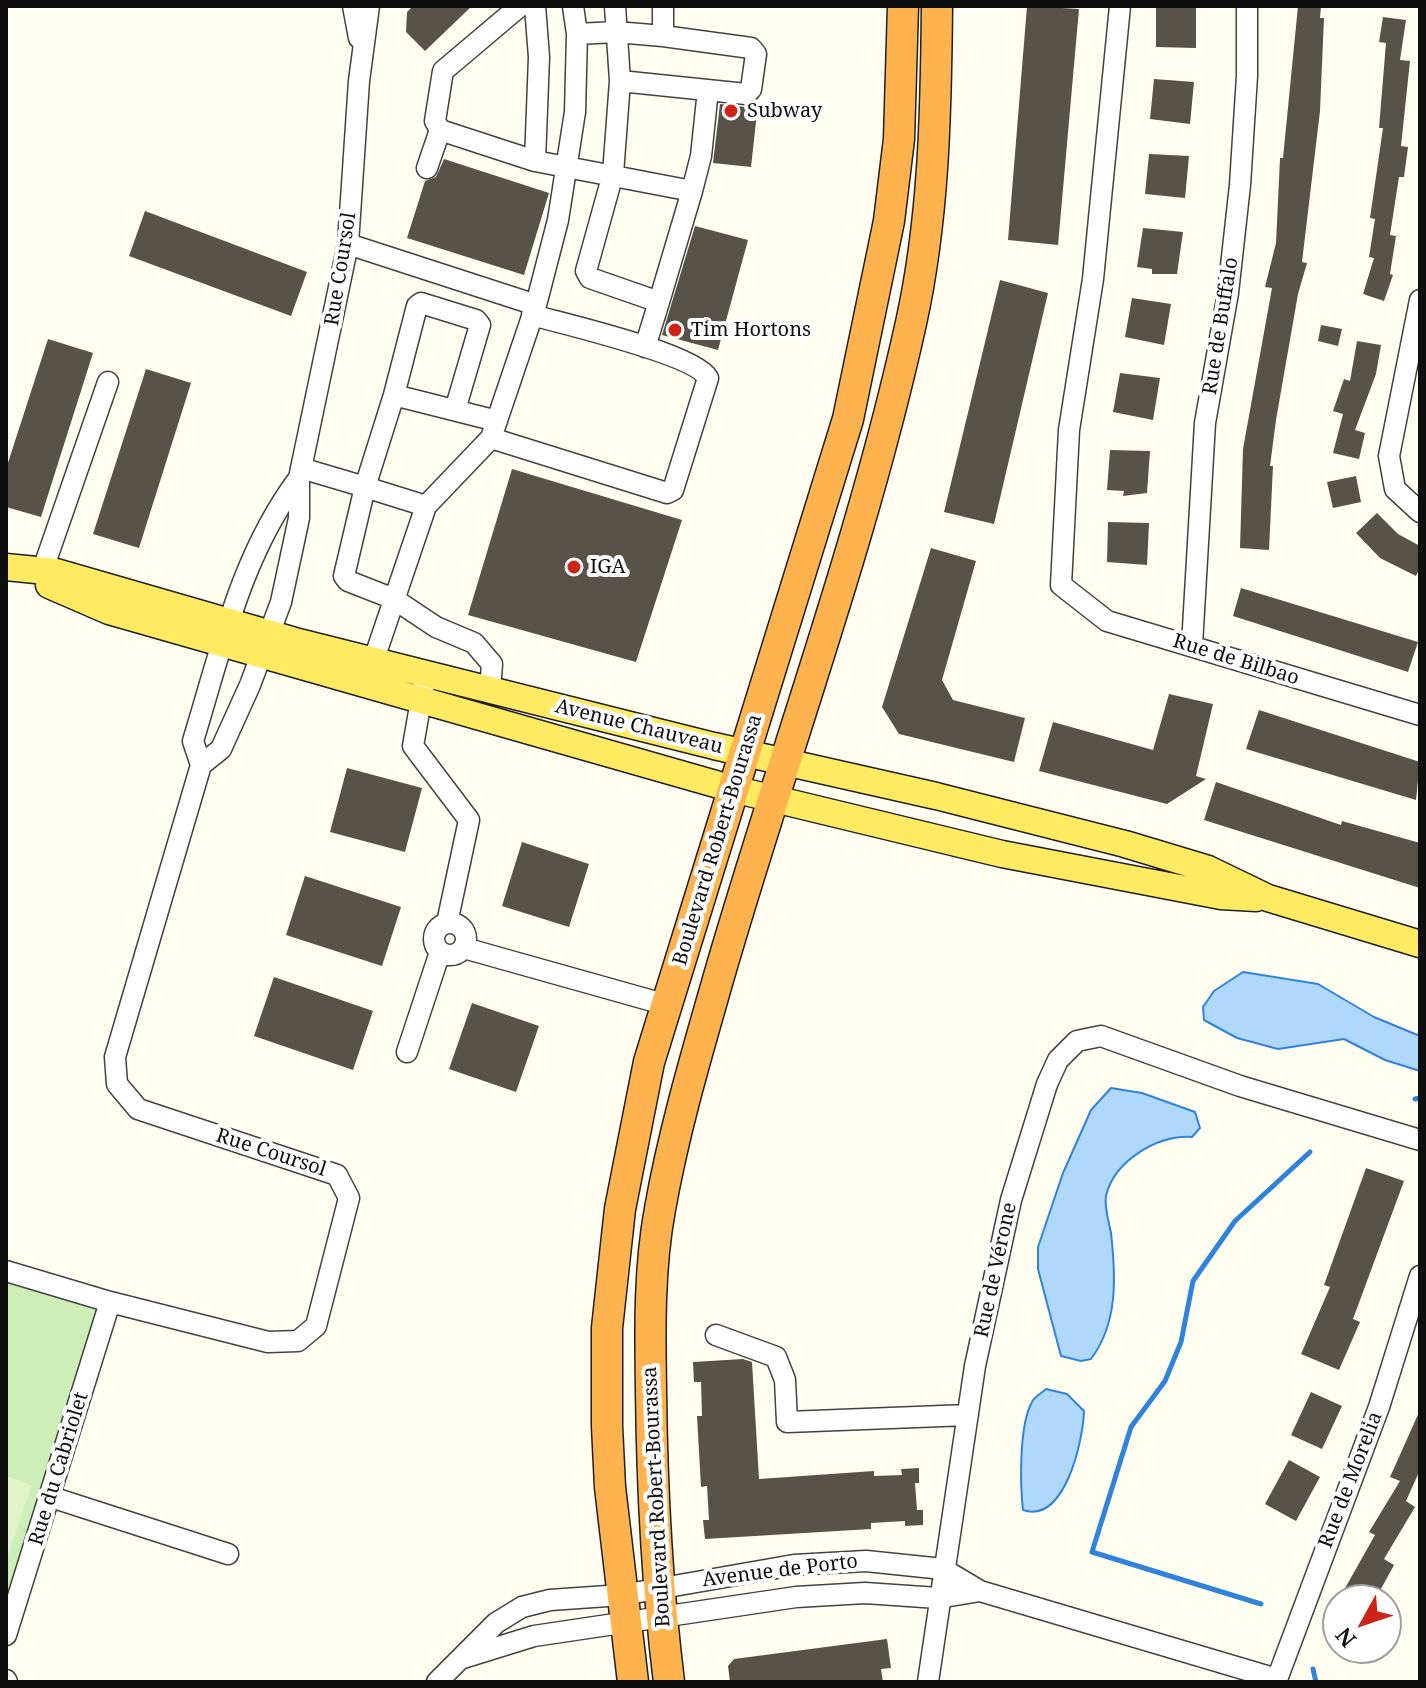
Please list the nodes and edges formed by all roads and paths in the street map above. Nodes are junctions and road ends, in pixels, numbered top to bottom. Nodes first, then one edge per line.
1 (353, 6) edge
2 (369, 6) edge
3 (520, 6) edge
4 (535, 6) edge
5 (573, 6) edge
6 (615, 6) edge
7 (663, 6) edge
8 (903, 6) edge
9 (937, 6) edge
10 (1120, 6) edge
11 (1247, 6) edge
12 (616, 32) junction
13 (577, 34) junction
14 (663, 36) junction
15 (363, 58) junction
16 (620, 81) junction
17 (708, 90) junction
18 (440, 130) junction
19 (535, 161) junction
20 (567, 166) junction
21 (427, 168) dead end
22 (613, 174) junction
23 (692, 191) junction
24 (348, 244) junction
25 (659, 302) junction
26 (534, 310) junction
27 (1419, 313) edge
28 (645, 347) junction
29 (108, 382) dead end
30 (394, 395) junction
31 (455, 410) junction
32 (494, 430) junction
33 (300, 473) junction
34 (365, 487) junction
35 (426, 506) junction
36 (1420, 512) edge
37 (22, 570) edge
38 (394, 599) junction
39 (224, 634) junction
40 (265, 645) junction
41 (1192, 645) junction
42 (374, 659) junction
43 (426, 673) junction
44 (490, 689) junction
45 (421, 700) junction
46 (1420, 715) edge
47 (744, 753) junction
48 (785, 763) junction
49 (201, 765) junction
50 (733, 789) junction
51 (772, 799) junction
52 (1268, 898) junction
53 (447, 923) junction
54 (1420, 944) edge
55 (464, 948) junction
56 (440, 952) junction
57 (667, 1005) junction
58 (407, 1052) dead end
59 (1420, 1140) edge
60 (6, 1271) edge
61 (1420, 1276) edge
62 (110, 1302) junction
63 (716, 1335) dead end
64 (968, 1415) junction
65 (51, 1497) junction
66 (228, 1554) dead end
67 (943, 1569) junction
68 (980, 1591) junction
69 (938, 1598) junction
70 (660, 1602) junction
71 (624, 1609) junction
72 (6, 1635) edge
73 (460, 1659) junction
74 (1276, 1680) edge
75 (437, 1682) edge
76 (633, 1682) edge
77 (669, 1682) edge
78 (928, 1682) edge

1 - 15 street, Rue Coursol
2 - 15 street, Rue Coursol
3 - 18 street
4 - 19 street
5 - 13 street
6 - 12 street
7 - 14 street
8 - 47 highway, Boulevard Robert-Bourassa
9 - 48 highway, Boulevard Robert-Bourassa
10 - 41 street, Rue de Bilbao
11 - 41 street, Rue de Buffalo
12 - 13 street
12 - 14 street
12 - 16 street
13 - 20 street
14 - 17 street
15 - 24 street, Rue Coursol
16 - 17 street
16 - 22 street
17 - 23 street
18 - 19 street
18 - 21 street
19 - 20 street
20 - 22 street
20 - 26 street
22 - 23 street
22 - 25 street
23 - 25 street
24 - 26 street
24 - 33 street, Rue Coursol
25 - 28 street
26 - 28 street
26 - 32 street
27 - 36 street
28 - 32 street
29 - 37 street
30 - 31 street
30 - 31 street
30 - 34 street
31 - 32 street
32 - 35 street
33 - 34 street
33 - 39 street, Rue Coursol
33 - 40 street, Rue Coursol
34 - 35 street
34 - 38 street
35 - 38 street
37 - 39 main road
38 - 42 street
38 - 44 street
39 - 40 main road
39 - 49 street, Rue Coursol
40 - 42 main road, Avenue Chauveau
40 - 45 main road, Avenue Chauveau
40 - 49 street, Rue Coursol
41 - 46 street, Rue de Bilbao
42 - 43 main road, Avenue Chauveau
43 - 44 main road, Avenue Chauveau
43 - 45 street
44 - 47 main road, Avenue Chauveau
45 - 50 main road, Avenue Chauveau
45 - 53 street
47 - 48 main road, Avenue Chauveau
47 - 50 highway, Boulevard Robert-Bourassa
48 - 51 highway, Boulevard Robert-Bourassa
48 - 52 main road, Avenue Chauveau
49 - 62 street, Rue Coursol
50 - 51 main road, Avenue Chauveau
50 - 57 highway, Boulevard Robert-Bourassa
51 - 52 main road, Avenue Chauveau
51 - 70 highway, Boulevard Robert-Bourassa
52 - 54 main road, Avenue Chauveau
53 - 55 street
53 - 56 street
55 - 56 street
55 - 57 street
56 - 58 street
57 - 71 highway, Boulevard Robert-Bourassa
59 - 64 street, Rue de Vérone
60 - 62 street, Rue Coursol
61 - 74 street, Rue de Morelia
62 - 65 street, Rue du Cabriolet
63 - 64 street
64 - 67 street, Rue de Vérone
65 - 66 street
65 - 72 street, Rue du Cabriolet
67 - 68 street, Avenue de Porto
67 - 69 street, Rue de Vérone
67 - 70 street, Avenue de Porto
68 - 69 street, Avenue de Porto
68 - 74 street, Avenue de Porto
69 - 70 street, Avenue de Porto
69 - 78 street, Rue de Vérone
70 - 71 street, Avenue de Porto
70 - 71 street, Avenue de Porto
70 - 77 highway, Boulevard Robert-Bourassa
71 - 73 street
71 - 73 street
71 - 76 highway, Boulevard Robert-Bourassa
73 - 75 street

